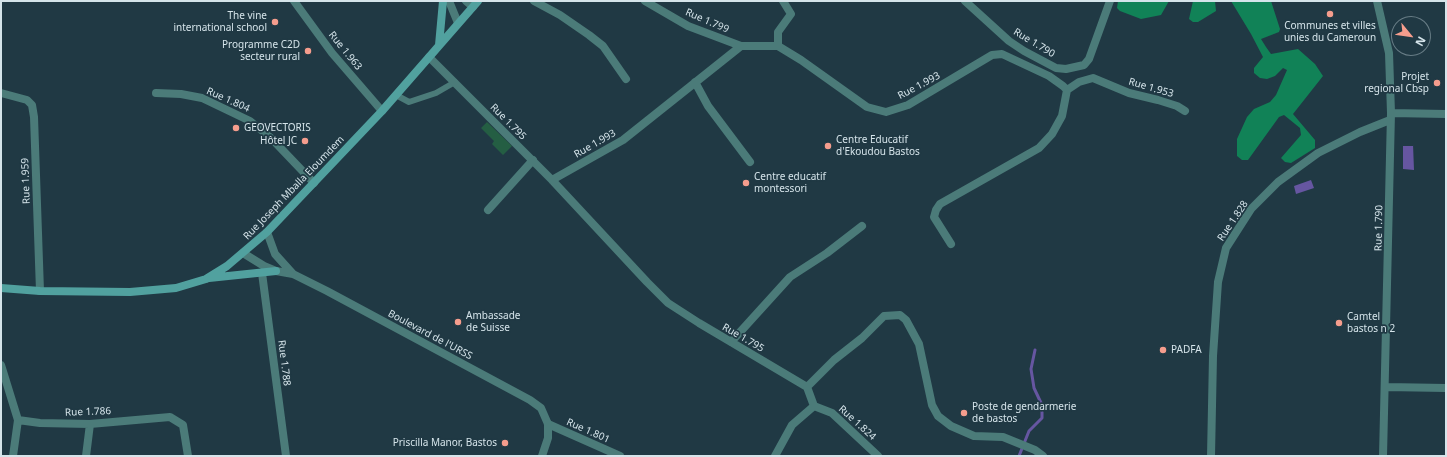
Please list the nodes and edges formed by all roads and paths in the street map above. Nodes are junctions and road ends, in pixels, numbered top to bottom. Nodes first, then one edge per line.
1 (294, 1) edge
2 (443, 1) edge
3 (449, 1) edge
4 (534, 1) edge
5 (645, 1) edge
6 (783, 1) edge
7 (965, 1) edge
8 (1110, 1) edge
9 (1377, 1) edge
10 (472, 3) edge
11 (458, 23) junction
12 (1009, 41) junction
13 (439, 46) junction
14 (741, 46) junction
15 (778, 46) junction
16 (1002, 54) junction
17 (429, 57) junction
18 (626, 78) dead end
19 (455, 82) junction
20 (695, 82) junction
21 (1067, 90) junction
22 (1, 93) edge
23 (156, 93) dead end
24 (396, 96) junction
25 (382, 111) junction
26 (1185, 111) dead end
27 (1446, 114) edge
28 (1391, 117) junction
29 (533, 160) junction
30 (750, 162) dead end
31 (552, 180) junction
32 (314, 183) junction
33 (488, 210) dead end
34 (862, 226) dead end
35 (267, 232) junction
36 (951, 244) dead end
37 (243, 253) junction
38 (276, 271) junction
39 (262, 273) junction
40 (293, 274) junction
41 (206, 279) junction
42 (1, 288) edge
43 (40, 291) junction
44 (732, 342) junction
45 (1, 365) edge
46 (807, 387) junction
47 (1386, 387) junction
48 (1446, 388) edge
49 (814, 406) junction
50 (18, 420) junction
51 (90, 424) junction
52 (548, 424) junction
53 (14, 456) edge
54 (86, 456) edge
55 (188, 456) edge
56 (286, 456) edge
57 (542, 456) edge
58 (620, 456) edge
59 (775, 456) edge
60 (878, 456) edge
61 (1043, 456) edge
62 (1211, 456) edge
63 (1383, 456) edge

1 - 25 street, Rue 1.963
2 - 13 main road
3 - 11 street
4 - 18 street
5 - 14 street, Rue 1.799
6 - 15 street
7 - 12 street, Rue 1.790
8 - 12 street, Rue 1.790
9 - 28 street, Rue 1.790
10 - 11 main road, Rue Joseph Mballa Eloumdem
11 - 13 main road, Rue Joseph Mballa Eloumdem
12 - 16 street
13 - 17 main road, Rue Joseph Mballa Eloumdem
14 - 15 street
14 - 20 street, Rue 1.993
15 - 16 street, Rue 1.993
16 - 21 street
17 - 19 street, Rue 1.795
17 - 24 main road, Rue Joseph Mballa Eloumdem
19 - 24 lane
19 - 29 street, Rue 1.795
20 - 30 street
20 - 31 street, Rue 1.993
21 - 26 street, Rue 1.953
21 - 36 street
22 - 43 street, Rue 1.959
23 - 32 street, Rue 1.804
24 - 25 main road, Rue Joseph Mballa Eloumdem
25 - 32 main road, Rue Joseph Mballa Eloumdem
27 - 28 street
28 - 47 street, Rue 1.790
28 - 62 street, Rue 1.828
29 - 31 street, Rue 1.795
29 - 33 street
31 - 44 street, Rue 1.795
32 - 35 main road, Rue Joseph Mballa Eloumdem
34 - 44 street
35 - 37 main road, Rue Joseph Mballa Eloumdem
35 - 40 street
37 - 38 street
37 - 41 main road, Rue Joseph Mballa Eloumdem
38 - 39 main road
38 - 40 street
39 - 41 main road
39 - 56 street, Rue 1.788
40 - 52 street, Boulevard de l'URSS
41 - 43 main road, Rue Joseph Mballa Eloumdem
42 - 43 main road, Rue Joseph Mballa Eloumdem
44 - 46 street, Rue 1.795
45 - 50 street
46 - 49 street
46 - 61 street
47 - 48 street
47 - 63 street, Rue 1.790
49 - 59 street
49 - 60 street, Rue 1.824
50 - 51 street, Rue 1.786
50 - 53 street
51 - 54 street
51 - 55 street, Rue 1.786
52 - 57 street
52 - 58 street, Rue 1.801

